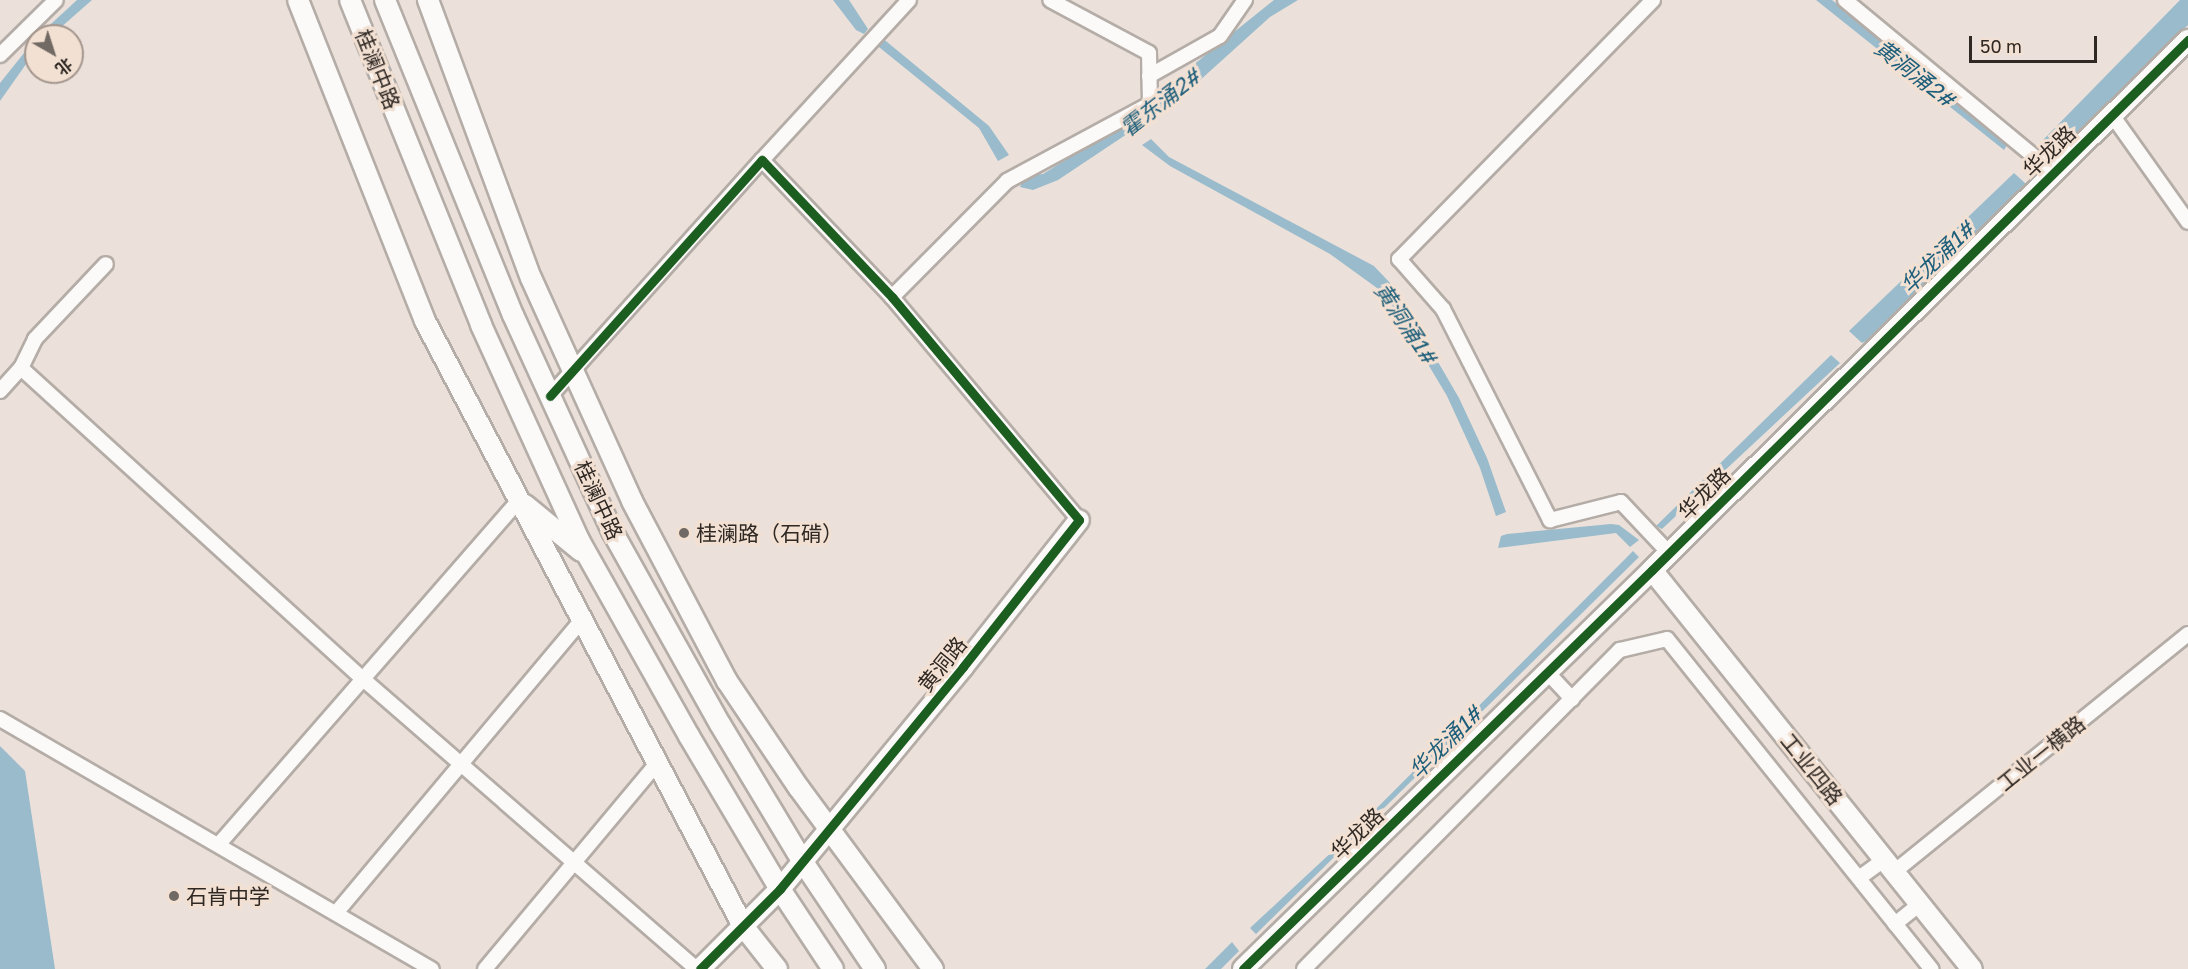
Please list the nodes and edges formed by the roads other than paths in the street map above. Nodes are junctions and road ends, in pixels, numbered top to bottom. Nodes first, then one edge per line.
1 (56, 0) edge
2 (298, 0) edge
3 (350, 0) edge
4 (385, 0) edge
5 (428, 0) edge
6 (909, 0) edge
7 (1050, 0) edge
8 (1245, 0) edge
9 (1653, 0) edge
10 (1845, 0) edge
11 (2188, 40) edge
12 (0, 55) edge
13 (1149, 76) junction
14 (2112, 115) junction
15 (762, 160) junction
16 (2053, 172) junction
17 (2188, 222) edge
18 (106, 264) dead end
19 (892, 297) junction
20 (21, 368) junction
21 (573, 369) junction
22 (0, 391) edge
23 (550, 396) junction
24 (519, 500) junction
25 (1078, 520) joint
26 (1669, 553) junction
27 (588, 557) junction
28 (1652, 570) junction
29 (582, 620) junction
30 (2188, 633) edge
31 (1547, 672) junction
32 (363, 679) junction
33 (1572, 699) junction
34 (0, 719) edge
35 (657, 763) junction
36 (461, 764) junction
37 (830, 829) junction
38 (219, 844) junction
39 (803, 861) junction
40 (574, 862) junction
41 (1889, 866) junction
42 (1859, 878) junction
43 (780, 889) junction
44 (1920, 904) junction
45 (336, 913) junction
46 (1895, 924) junction
47 (743, 926) junction
48 (432, 969) edge
49 (485, 969) edge
50 (698, 969) edge
51 (777, 969) edge
52 (833, 969) edge
53 (874, 969) edge
54 (933, 969) edge
55 (1243, 969) edge
56 (1304, 969) edge
57 (1931, 969) edge
58 (1972, 969) edge

1 - 12 street
2 - 24 main road
3 - 27 main road, 桂澜中路
4 - 23 main road, 桂澜中路
5 - 21 main road
6 - 15 street
7 - 13 street
8 - 13 street
9 - 26 street
10 - 16 street
11 - 14 main road, 华龙路
13 - 19 street
14 - 16 main road, 华龙路
14 - 17 street
15 - 19 street
15 - 21 street
16 - 26 main road, 华龙路
18 - 20 street
19 - 25 street
20 - 22 street
20 - 32 street
21 - 23 street
21 - 37 main road
23 - 39 main road, 桂澜中路
24 - 27 main road
24 - 29 main road
24 - 32 street
25 - 37 main road, 黄洞路
26 - 28 main road, 华龙路
27 - 43 main road, 桂澜中路
28 - 31 main road, 华龙路
28 - 41 main road, 工业四路
29 - 35 main road
29 - 36 street
30 - 41 street, 工业一横路
31 - 33 street
31 - 55 main road, 华龙路
32 - 36 street
32 - 38 street
33 - 42 street
33 - 56 street
34 - 38 street
35 - 40 street
35 - 47 main road
36 - 40 street
36 - 45 street
37 - 39 main road, 黄洞路
37 - 54 main road
38 - 45 street
39 - 43 main road, 黄洞路
39 - 53 main road, 桂澜中路
40 - 49 street
40 - 50 street
41 - 42 street, 工业一横路
41 - 44 main road, 工业四路
42 - 46 street
43 - 47 main road, 黄洞路
43 - 52 main road, 桂澜中路
44 - 46 street
44 - 58 main road, 工业四路
45 - 48 street
46 - 57 street
47 - 50 main road, 黄洞路
47 - 51 main road

